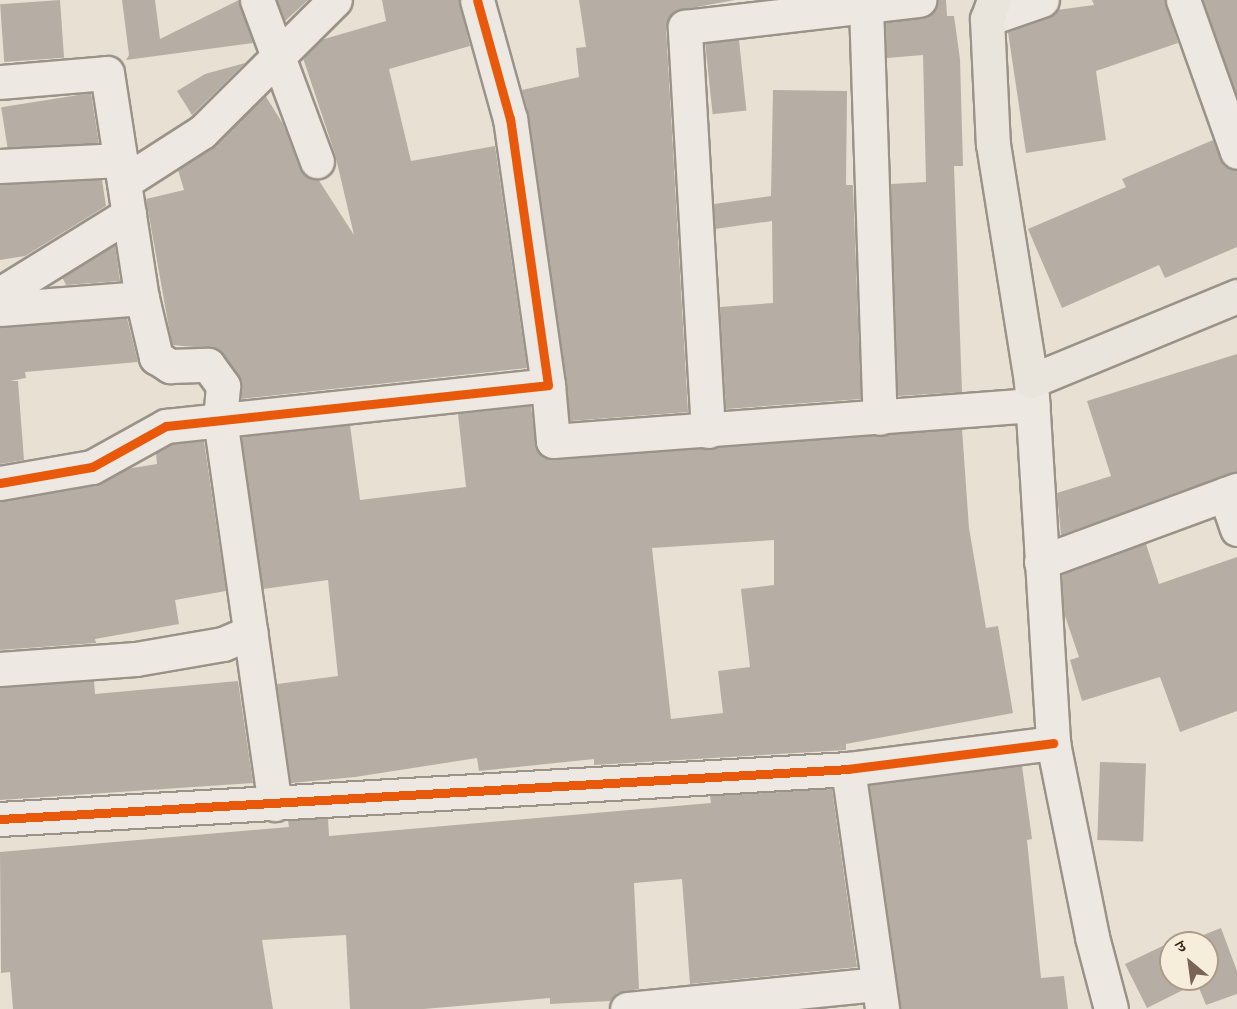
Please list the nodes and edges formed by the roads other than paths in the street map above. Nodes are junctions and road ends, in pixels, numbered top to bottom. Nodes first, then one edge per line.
1 (257, 0) edge
2 (335, 0) edge
3 (477, 0) edge
4 (919, 0) edge
5 (1042, 0) edge
6 (1183, 0) edge
7 (866, 6) junction
8 (991, 9) edge
9 (278, 57) junction
10 (0, 82) edge
11 (1234, 139) edge
12 (317, 161) dead end
13 (0, 166) edge
14 (122, 171) junction
15 (129, 214) junction
16 (0, 294) edge
17 (1237, 296) edge
18 (142, 298) junction
19 (0, 309) edge
20 (548, 386) junction
21 (1032, 393) junction
22 (880, 418) junction
23 (220, 419) junction
24 (708, 431) junction
25 (0, 483) edge
26 (1231, 492) edge
27 (1237, 529) edge
28 (1041, 562) junction
29 (251, 632) junction
30 (0, 669) edge
31 (1053, 743) junction
32 (848, 769) junction
33 (275, 804) junction
34 (0, 819) edge
35 (880, 996) edge
36 (627, 1009) edge
37 (1111, 1009) edge

1 - 9 street
2 - 9 street
3 - 20 street
4 - 7 street
5 - 8 street
6 - 11 street
7 - 22 street
7 - 24 street
8 - 21 main road
9 - 12 street
9 - 14 street
10 - 14 street
13 - 14 street
14 - 15 street
15 - 16 street
15 - 18 street
17 - 21 main road
18 - 19 street
18 - 23 street
20 - 23 street
20 - 24 street
21 - 22 street
21 - 28 street
22 - 24 street
23 - 25 street
23 - 29 street
26 - 27 street
26 - 28 street
28 - 31 street
29 - 30 street
29 - 33 street
31 - 32 street
31 - 37 street
32 - 33 street
32 - 35 street
33 - 34 street
35 - 36 street

